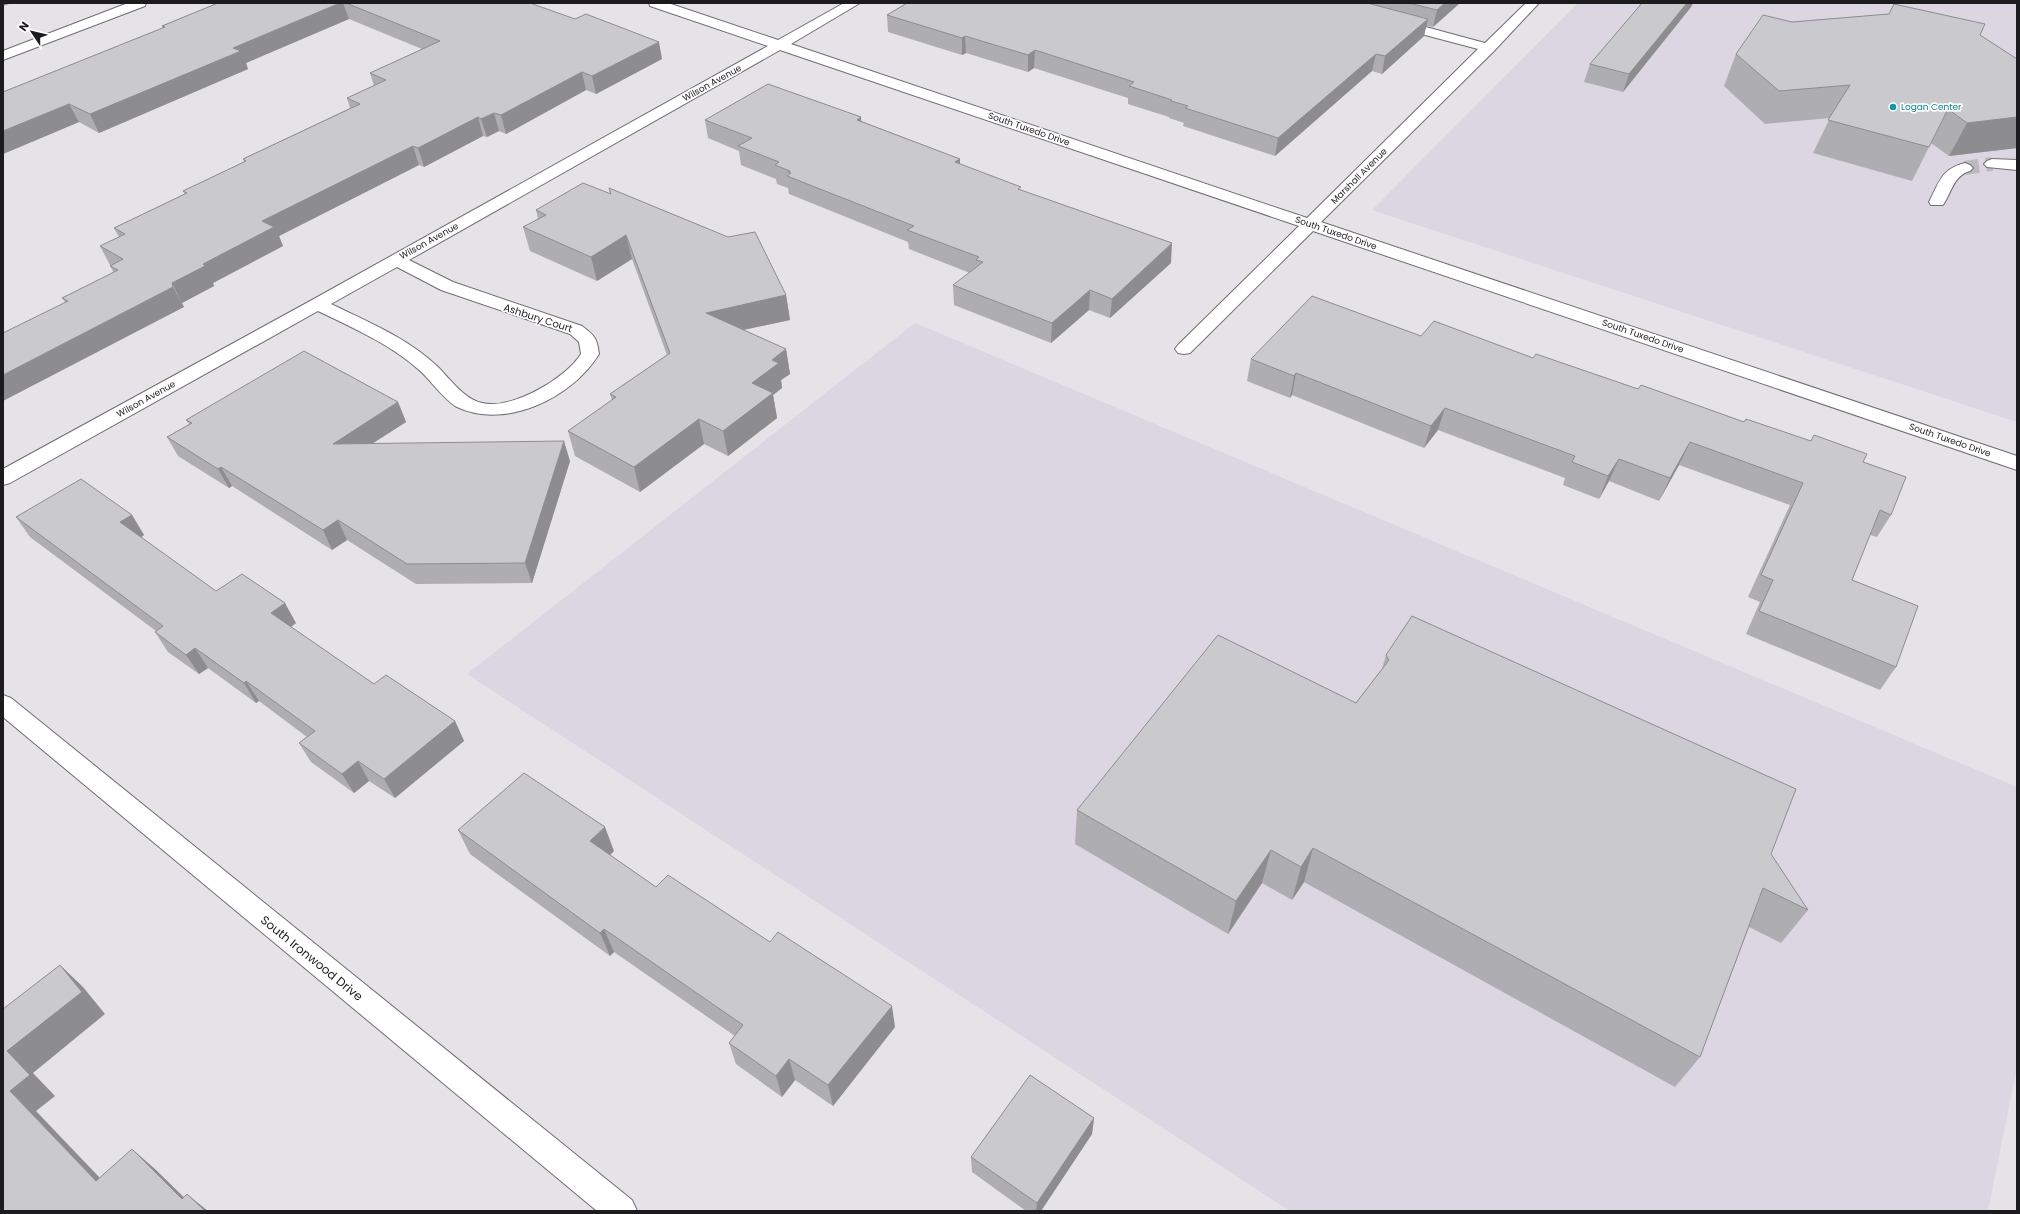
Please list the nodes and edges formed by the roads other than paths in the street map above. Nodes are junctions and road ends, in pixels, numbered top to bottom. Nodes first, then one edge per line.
1 (140, 3) edge
2 (655, 3) edge
3 (854, 3) edge
4 (1533, 3) edge
5 (1383, 20) edge
6 (779, 45) junction
7 (1489, 48) junction
8 (3, 56) edge
9 (1992, 164) tunnel mouth
10 (2017, 165) edge
11 (1965, 168) tunnel mouth
12 (1937, 202) dead end
13 (1310, 224) junction
14 (397, 260) junction
15 (318, 304) junction
16 (1184, 349) dead end
17 (2017, 463) edge
18 (3, 478) edge
19 (3, 704) edge
20 (621, 1211) edge

1 - 8 street
2 - 6 street, South Tuxedo Drive
3 - 6 street, Wilson Avenue
4 - 7 street, Marshall Avenue
5 - 7 street
6 - 13 street, South Tuxedo Drive
6 - 14 street, Wilson Avenue
7 - 13 street, Marshall Avenue
9 - 10 street
11 - 12 street
13 - 16 street, Marshall Avenue
13 - 17 street, South Tuxedo Drive
14 - 15 street, Wilson Avenue
14 - 15 street, Ashbury Court
15 - 18 street, Wilson Avenue
19 - 20 street, South Ironwood Drive

